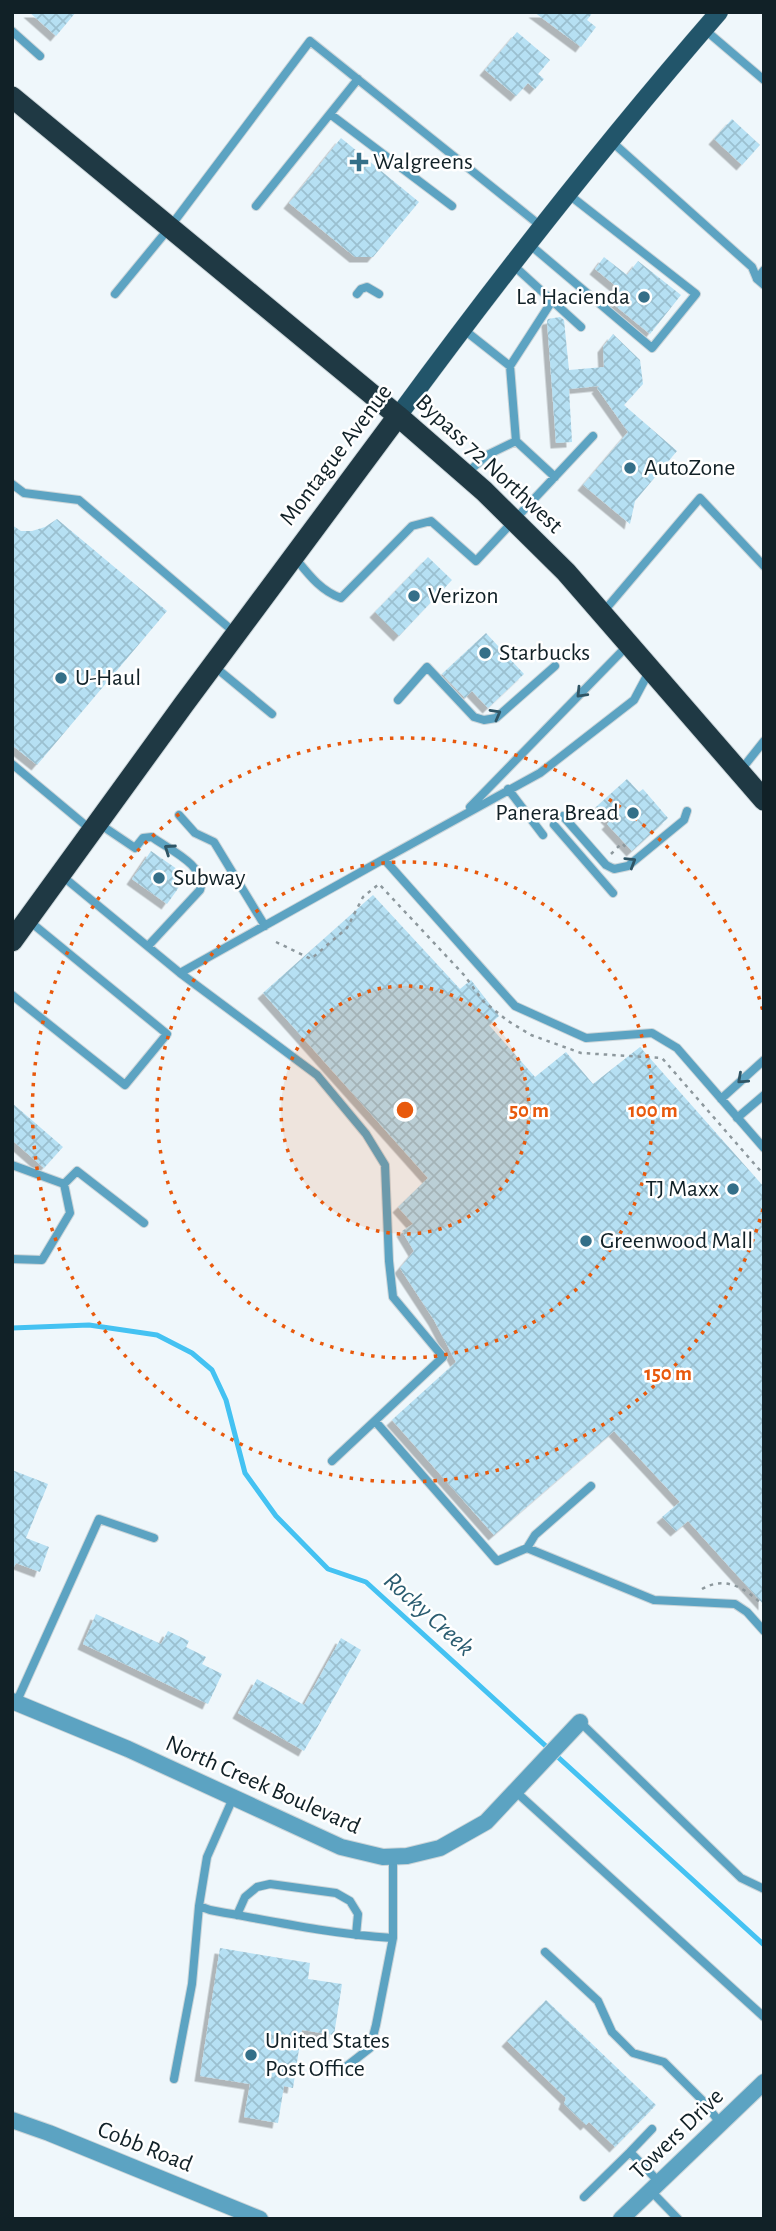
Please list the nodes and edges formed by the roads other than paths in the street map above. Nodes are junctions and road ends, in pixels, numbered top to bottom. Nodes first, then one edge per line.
1 (719, 12) edge
2 (704, 29) junction
3 (12, 32) edge
4 (40, 56) dead end
5 (358, 79) junction
6 (764, 80) edge
7 (12, 97) edge
8 (330, 114) junction
9 (610, 140) junction
10 (568, 194) junction
11 (256, 206) dead end
12 (452, 206) dead end
13 (170, 227) junction
14 (542, 227) junction
15 (529, 244) junction
16 (513, 265) junction
17 (764, 270) edge
18 (760, 282) edge
19 (115, 294) dead end
20 (357, 294) dead end
21 (379, 294) dead end
22 (552, 300) junction
23 (581, 327) dead end
24 (463, 329) junction
25 (510, 366) junction
26 (398, 416) junction
27 (593, 436) dead end
28 (516, 441) junction
29 (466, 474) junction
30 (555, 477) junction
31 (12, 484) edge
32 (515, 520) junction
33 (294, 557) junction
34 (764, 566) edge
35 (602, 612) junction
36 (236, 634) junction
37 (629, 643) junction
38 (213, 665) junction
39 (555, 666) dead end
40 (650, 669) junction
41 (398, 700) dead end
42 (272, 714) dead end
43 (764, 741) edge
44 (12, 764) edge
45 (739, 772) junction
46 (508, 789) junction
47 (764, 800) edge
48 (687, 811) dead end
49 (464, 814) junction
50 (179, 815) dead end
51 (563, 816) dead end
52 (554, 825) dead end
53 (95, 827) junction
54 (542, 835) dead end
55 (384, 859) junction
56 (60, 875) junction
57 (613, 893) dead end
58 (28, 920) junction
59 (265, 926) junction
60 (12, 942) edge
61 (148, 946) junction
62 (180, 973) junction
63 (12, 995) edge
64 (764, 1060) edge
65 (764, 1095) edge
66 (721, 1099) junction
67 (737, 1118) junction
68 (764, 1148) edge
69 (12, 1165) edge
70 (64, 1184) junction
71 (144, 1223) dead end
72 (12, 1259) edge
73 (375, 1421) junction
74 (332, 1461) dead end
75 (591, 1486) dead end
76 (154, 1538) dead end
77 (527, 1548) junction
78 (764, 1631) edge
79 (14, 1702) edge
80 (580, 1722) joint
81 (515, 1791) junction
82 (233, 1798) junction
83 (393, 1857) junction
84 (764, 1889) edge
85 (199, 1906) junction
86 (237, 1915) junction
87 (356, 1936) junction
88 (393, 1938) junction
89 (545, 1952) dead end
90 (764, 2017) edge
91 (343, 2069) dead end
92 (174, 2078) dead end
93 (764, 2082) edge
94 (12, 2120) edge
95 (721, 2124) junction
96 (652, 2130) dead end
97 (630, 2152) junction
98 (653, 2187) junction
99 (584, 2197) dead end
100 (260, 2219) edge
101 (621, 2219) edge
102 (678, 2219) edge

1 - 2 main road, Montague Avenue
2 - 6 lane
2 - 9 main road, Montague Avenue
3 - 4 lane
5 - 8 lane
5 - 13 lane
5 - 14 lane
7 - 13 highway, Bypass 72 Northwest
8 - 11 lane
8 - 12 lane
9 - 10 main road, Montague Avenue
9 - 18 lane
10 - 14 main road, Montague Avenue
10 - 15 lane
13 - 19 lane
13 - 26 highway, Bypass 72 Northwest
14 - 15 main road, Montague Avenue
15 - 16 main road, Montague Avenue
16 - 22 lane
16 - 24 main road, Montague Avenue
17 - 18 lane
20 - 21 lane
22 - 23 lane
22 - 25 lane
24 - 25 lane
24 - 26 main road, Montague Avenue
25 - 28 lane
26 - 29 highway, Bypass 72 Northwest
26 - 33 highway, Montague Avenue
27 - 30 lane
28 - 29 lane
28 - 30 lane
29 - 32 highway, Bypass 72 Northwest
30 - 32 lane
31 - 36 lane
32 - 33 lane
32 - 35 highway, Bypass 72 Northwest
33 - 36 highway, Montague Avenue
34 - 35 lane
35 - 37 highway, Bypass 72 Northwest
36 - 38 highway, Montague Avenue
37 - 40 highway, Bypass 72 Northwest
37 -> 49 lane
38 - 42 lane
38 - 53 highway, Montague Avenue
41 -> 39 lane
40 - 45 highway, Bypass 72 Northwest
40 - 46 lane
43 - 45 lane
44 - 53 lane
45 - 47 highway, Bypass 72 Northwest
46 - 49 lane
46 - 54 lane
51 -> 48 lane
49 - 55 lane
50 - 59 lane
52 - 57 lane
53 - 56 highway, Montague Avenue
61 -> 53 lane
55 - 59 lane
55 - 66 lane
56 - 58 highway, Montague Avenue
56 - 61 lane
58 - 60 highway, Montague Avenue
58 - 63 lane
59 - 62 lane
61 - 62 lane
62 - 73 lane
64 -> 66 lane
65 - 67 lane
66 - 67 lane
67 - 68 lane
69 - 70 lane
70 - 71 lane
70 - 72 lane
73 - 74 lane
73 - 77 lane
75 - 77 lane
76 - 79 lane
77 - 78 lane
79 - 82 street, North Creek Boulevard
80 - 81 street, North Creek Boulevard
80 - 84 lane
81 - 83 street, North Creek Boulevard
81 - 90 lane
82 - 83 street, North Creek Boulevard
82 - 85 lane
83 - 88 lane
85 - 86 lane
85 - 92 lane
86 - 87 lane
86 - 87 lane
87 - 88 lane
88 - 91 lane
89 - 95 lane
93 - 95 street, Towers Drive
94 - 100 street, Cobb Road
95 - 98 street, Towers Drive
96 - 97 lane
97 - 98 lane
97 - 99 lane
98 - 101 street, Towers Drive
98 - 102 lane

